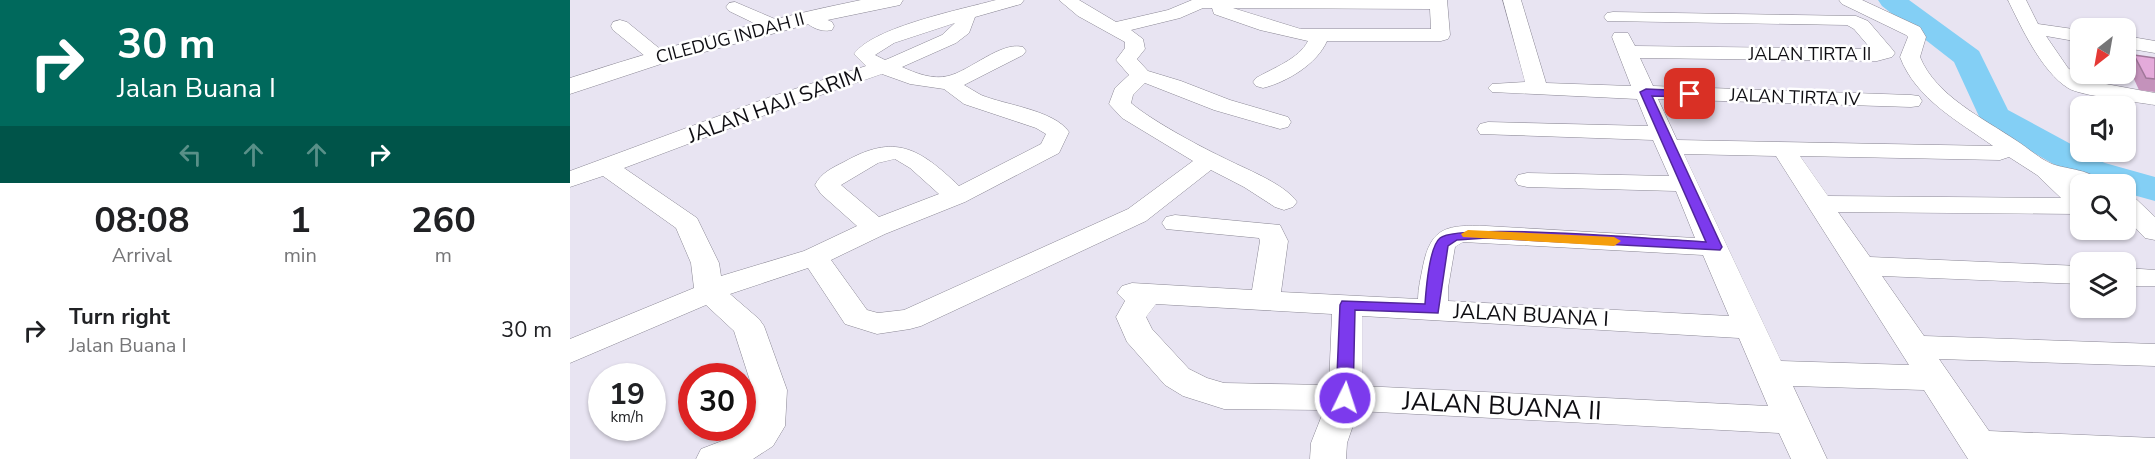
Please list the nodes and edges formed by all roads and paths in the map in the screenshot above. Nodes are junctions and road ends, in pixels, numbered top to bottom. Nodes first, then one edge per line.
1 (1015, 0) edge
2 (1068, 0) edge
3 (1512, 0) edge
4 (1848, 0) edge
5 (2017, 0) edge
6 (879, 1) edge
7 (1196, 2) edge
8 (1438, 2) edge
9 (735, 7) dead end
10 (1609, 8) edge
11 (967, 15) junction
12 (620, 26) dead end
13 (774, 27) junction
14 (1115, 28) junction
15 (2031, 28) junction
16 (2070, 34) edge
17 (1319, 35) junction
18 (949, 39) junction
19 (2136, 44) edge
20 (972, 47) dead end
21 (2155, 47) edge
22 (1016, 51) dead end
23 (1628, 52) junction
24 (658, 57) junction
25 (883, 67) junction
26 (1142, 75) junction
27 (1263, 81) dead end
28 (948, 83) junction
29 (570, 86) edge
30 (1499, 88) dead end
31 (1537, 88) junction
32 (1646, 92) junction
33 (2155, 99) edge
34 (781, 101) junction
35 (1911, 101) dead end
36 (813, 112) dead end
37 (1280, 122) dead end
38 (1488, 129) dead end
39 (1666, 140) junction
40 (1784, 150) junction
41 (2000, 153) dead end
42 (1209, 160) junction
43 (606, 167) junction
44 (2042, 169) junction
45 (2070, 176) edge
46 (570, 180) edge
47 (1527, 180) dead end
48 (1686, 184) junction
49 (956, 196) junction
50 (1284, 202) dead end
51 (1820, 204) junction
52 (2136, 214) edge
53 (1175, 223) dead end
54 (875, 228) junction
55 (2155, 232) edge
56 (1715, 247) junction
57 (814, 257) junction
58 (1861, 266) junction
59 (2070, 275) edge
60 (709, 292) junction
61 (1140, 293) joint
62 (1266, 300) junction
63 (1347, 305) junction
64 (1433, 310) junction
65 (1750, 328) junction
66 (1914, 347) junction
67 (570, 352) edge
68 (2155, 355) edge
69 (1771, 373) junction
70 (1935, 378) junction
71 (1345, 398) junction
72 (1792, 420) junction
73 (1983, 452) edge
74 (2135, 454) edge
75 (714, 459) edge
76 (1328, 459) edge
77 (1809, 459) edge

1 - 11 street
2 - 14 street
3 - 31 street
4 - 44 street
5 - 15 street
6 - 13 street, CILEDUG INDAH II
7 - 8 street
7 - 14 street
7 - 17 street
8 - 17 street
9 - 13 street
10 - 23 street
10 - 23 street, JALAN TIRTA II
11 - 18 street, JALAN HAJI SARIM
11 - 25 street
12 - 24 street
13 - 24 street, CILEDUG INDAH II
14 - 26 street
15 - 16 street
15 - 33 street
17 - 27 street
18 - 20 street
18 - 25 street, JALAN HAJI SARIM
19 - 21 street
22 - 28 street
23 - 32 street
24 - 29 street, CILEDUG INDAH II
25 - 28 street
25 - 34 street, JALAN HAJI SARIM
26 - 37 street
26 - 42 street
28 - 49 street
30 - 31 street, JALAN TIRTA IV
31 - 32 street, JALAN TIRTA IV
32 - 35 street, JALAN TIRTA IV
32 - 39 street
34 - 36 street
34 - 43 street, JALAN HAJI SARIM
38 - 39 street
39 - 40 street
39 - 48 street
40 - 41 street
40 - 51 street
42 - 50 street
42 - 57 street
43 - 46 street, JALAN HAJI SARIM
43 - 60 street
44 - 45 street
44 - 51 street
47 - 48 street
48 - 56 street
49 - 54 street
49 - 54 street
51 - 58 street
52 - 55 street
53 - 62 street
54 - 57 street
56 - 64 street
56 - 65 street
57 - 60 street
58 - 59 street
58 - 66 street
60 - 67 street
60 - 75 street
61 - 62 street, JALAN BUANA I
61 - 71 street, JALAN BUANA II
62 - 63 street, JALAN BUANA I
63 - 64 street, JALAN BUANA I
63 - 71 street
64 - 65 street, JALAN BUANA I
65 - 69 street
66 - 68 street
66 - 70 street
69 - 70 street
69 - 72 street
70 - 73 street
71 - 72 street, JALAN BUANA II
71 - 76 street
72 - 77 street
73 - 74 street

